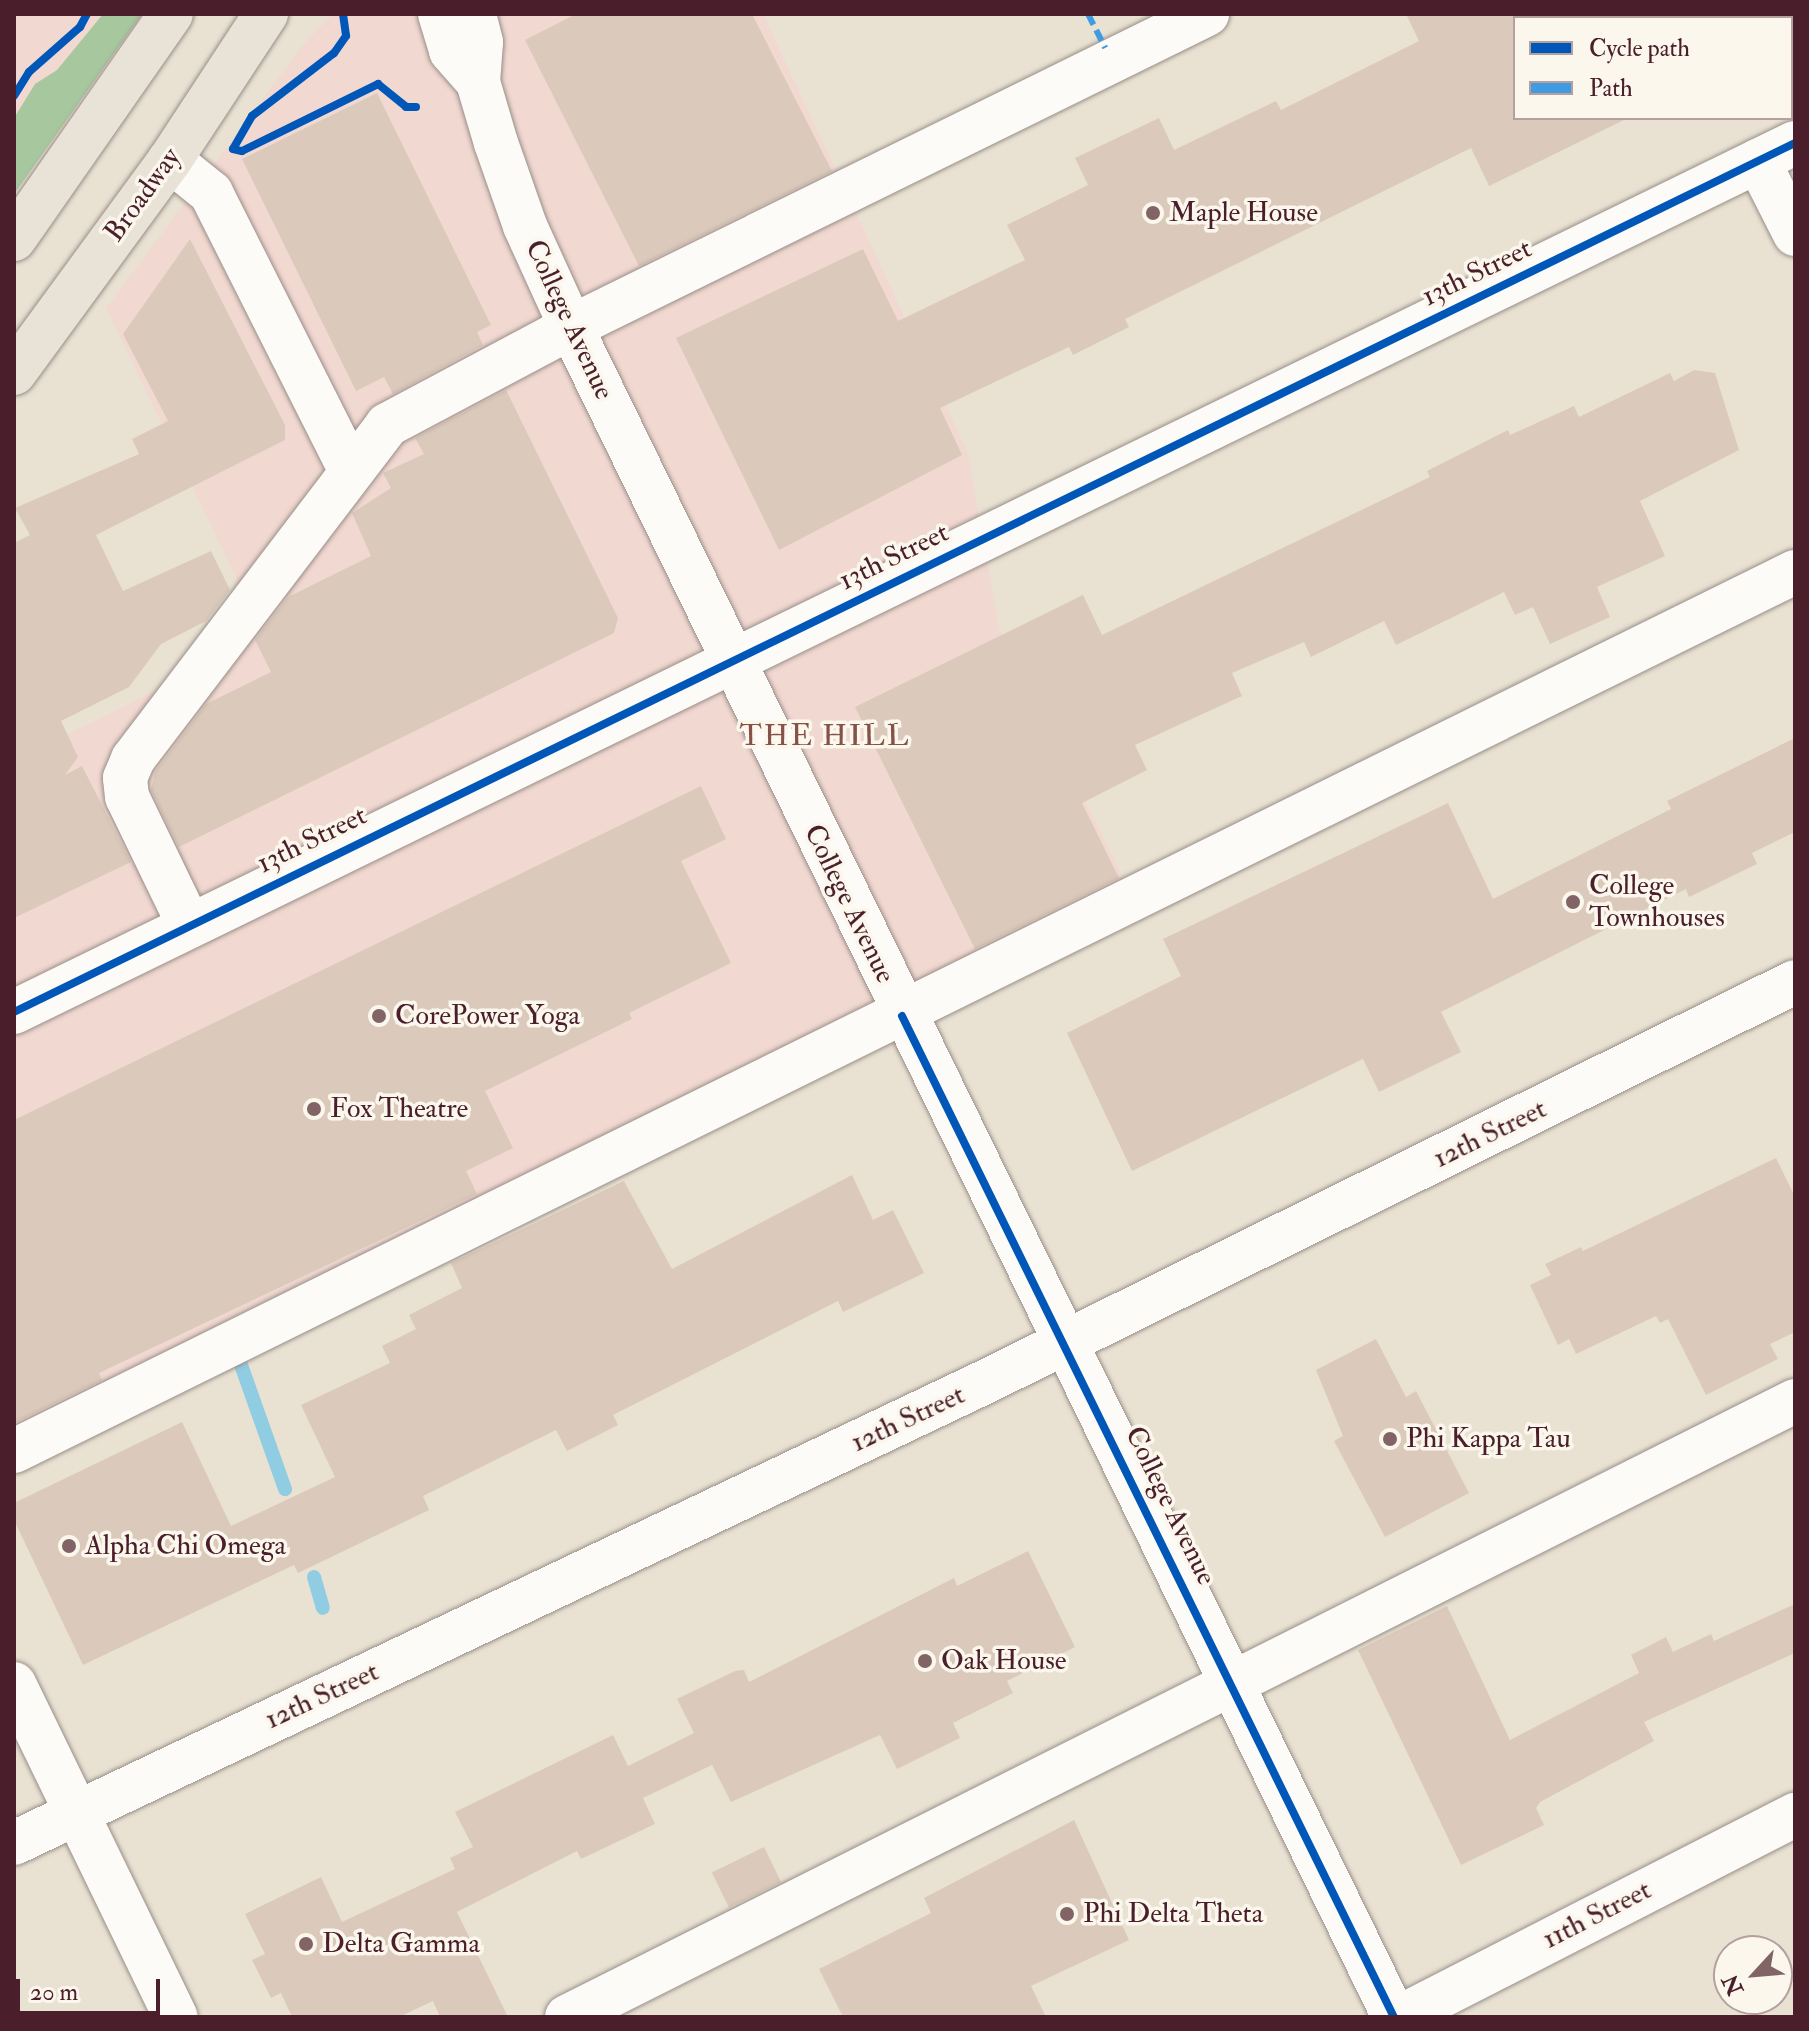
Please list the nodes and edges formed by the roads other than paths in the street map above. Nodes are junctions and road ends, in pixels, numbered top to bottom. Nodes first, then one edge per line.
1 (171, 14) edge
2 (266, 14) edge
3 (440, 14) edge
4 (474, 14) edge
5 (1207, 14) edge
6 (478, 82) junction
7 (1776, 152) edge
8 (170, 160) junction
9 (1795, 234) edge
10 (14, 239) edge
11 (571, 327) junction
12 (14, 373) edge
13 (350, 469) junction
14 (1795, 572) edge
15 (731, 661) junction
16 (189, 925) junction
17 (1795, 982) edge
18 (14, 1012) edge
19 (902, 1016) junction
20 (1065, 1342) junction
21 (1795, 1401) edge
22 (14, 1451) edge
23 (1231, 1680) junction
24 (14, 1684) edge
25 (77, 1812) junction
26 (1795, 1815) edge
27 (14, 1843) edge
28 (176, 2017) edge
29 (567, 2017) edge
30 (1397, 2017) edge

1 - 10 main road
2 - 8 main road, Broadway
3 - 6 street, College Avenue
4 - 6 street, College Avenue
5 - 11 street
6 - 11 street, College Avenue
7 - 9 street
7 - 15 street, 13th Street
8 - 12 main road, Broadway
8 - 13 street
11 - 13 street
11 - 15 street, College Avenue
13 - 16 street
14 - 19 street
15 - 16 street, 13th Street
15 - 19 street, College Avenue
16 - 18 street, 13th Street
17 - 20 street, 12th Street
19 - 20 street, College Avenue
19 - 22 street
20 - 23 street, College Avenue
20 - 25 street, 12th Street
21 - 23 street
23 - 29 street
23 - 30 street, College Avenue
24 - 25 street
25 - 27 street, 12th Street
25 - 28 street
26 - 30 street, 11th Street

